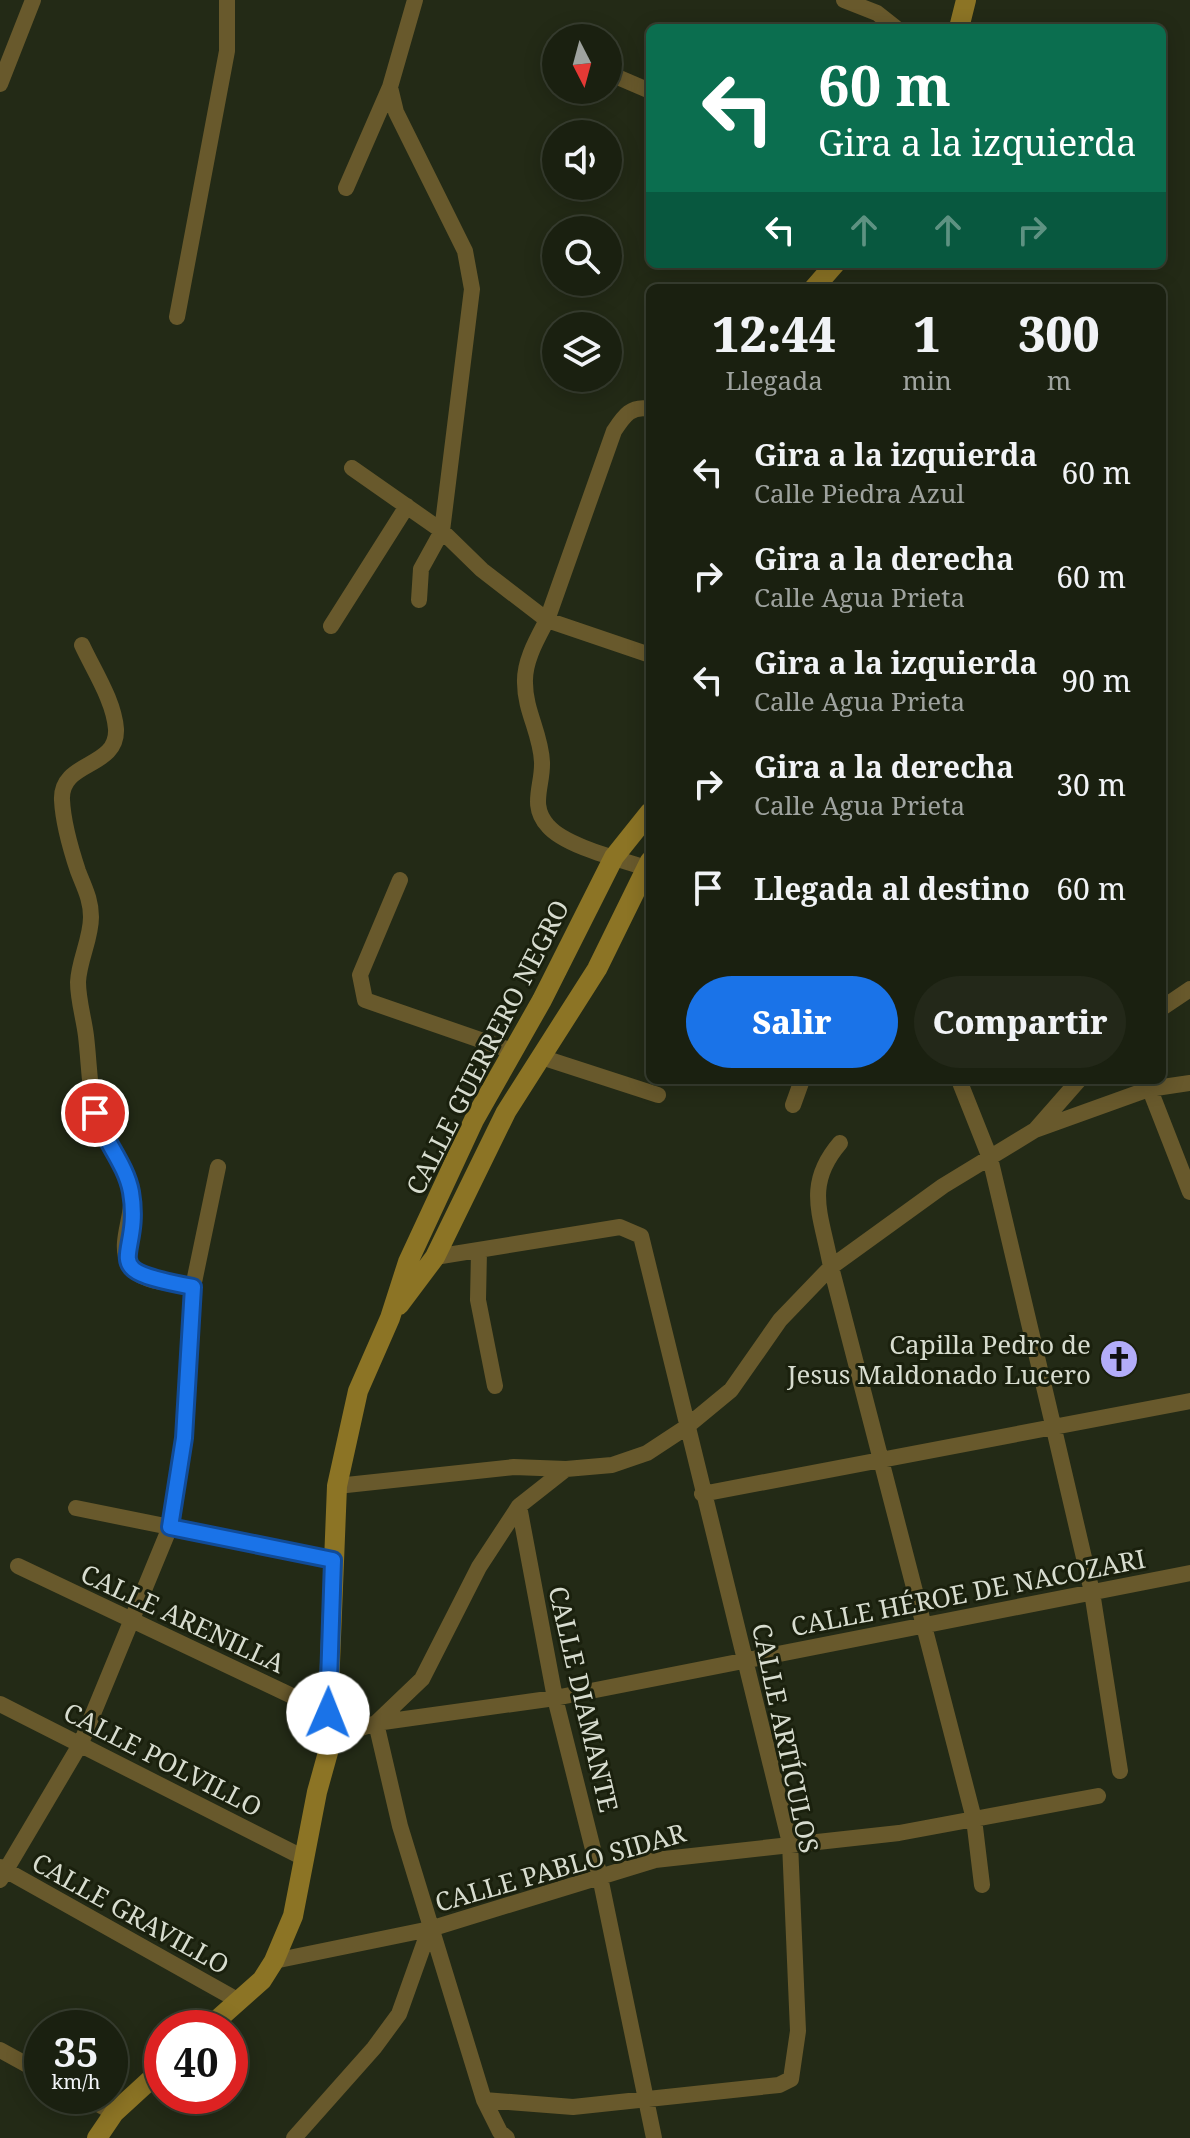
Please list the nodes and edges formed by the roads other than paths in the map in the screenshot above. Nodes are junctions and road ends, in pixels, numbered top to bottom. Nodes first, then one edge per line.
1 (33, 0) edge
2 (227, 0) edge
3 (415, 0) edge
4 (844, 0) edge
5 (966, 0) edge
6 (891, 24) edge
7 (960, 24) edge
8 (4, 63) edge
9 (622, 79) edge
10 (0, 84) edge
11 (390, 87) junction
12 (646, 89) edge
13 (346, 188) dead end
14 (832, 268) edge
15 (818, 284) edge
16 (177, 317) dead end
17 (646, 408) edge
18 (352, 468) dead end
19 (407, 506) junction
20 (442, 531) junction
21 (419, 600) dead end
22 (547, 620) junction
23 (331, 626) dead end
24 (82, 645) dead end
25 (646, 654) edge
26 (646, 817) edge
27 (614, 857) junction
28 (646, 865) edge
29 (646, 872) edge
30 (400, 880) dead end
31 (1190, 989) edge
32 (1166, 1005) edge
33 (512, 1051) junction
34 (541, 1057) junction
35 (1190, 1083) edge
36 (801, 1084) edge
37 (961, 1084) edge
38 (1075, 1084) edge
39 (1148, 1085) edge
40 (658, 1095) dead end
41 (793, 1105) dead end
42 (1035, 1130) junction
43 (840, 1143) dead end
44 (990, 1158) junction
45 (218, 1167) dead end
46 (1190, 1192) edge
47 (479, 1251) junction
48 (435, 1257) junction
49 (831, 1267) junction
50 (193, 1287) junction
51 (390, 1318) junction
52 (495, 1386) dead end
53 (1190, 1401) edge
54 (685, 1428) junction
55 (1054, 1429) junction
56 (878, 1461) junction
57 (566, 1469) junction
58 (337, 1486) junction
59 (702, 1494) junction
60 (519, 1506) junction
61 (76, 1508) dead end
62 (170, 1527) junction
63 (333, 1560) junction
64 (18, 1566) dead end
65 (1190, 1573) edge
66 (1092, 1592) junction
67 (129, 1620) junction
68 (923, 1627) junction
69 (746, 1660) junction
70 (555, 1698) junction
71 (0, 1704) edge
72 (328, 1713) junction
73 (376, 1723) junction
74 (332, 1738) junction
75 (81, 1743) junction
76 (1120, 1771) dead end
77 (1098, 1796) dead end
78 (974, 1819) junction
79 (790, 1843) junction
80 (304, 1858) junction
81 (2, 1872) edge
82 (600, 1877) junction
83 (982, 1885) dead end
84 (430, 1929) junction
85 (274, 1961) junction
86 (239, 2001) junction
87 (229, 2010) edge
88 (0, 2050) edge
89 (24, 2063) edge
90 (144, 2086) edge
91 (647, 2099) junction
92 (128, 2100) edge
93 (484, 2100) junction
94 (113, 2114) edge
95 (97, 2138) edge
96 (294, 2138) edge
97 (507, 2138) edge
98 (654, 2138) edge

1 - 8 street
2 - 16 street
3 - 11 street
4 - 6 street
5 - 7 street
8 - 10 street
9 - 12 street
11 - 13 street
11 - 20 street
14 - 15 street
17 - 22 street
18 - 19 street
19 - 20 street
19 - 23 street
20 - 21 street
20 - 22 street
22 - 25 street
22 - 27 street
24 - 50 street
26 - 27 street, CALLE GUERRERO NEGRO
27 - 28 street
27 - 33 street, CALLE GUERRERO NEGRO
29 - 34 street, CALLE GUERRERO NEGRO
30 - 33 street
31 - 32 street
33 - 51 street, CALLE GUERRERO NEGRO
34 - 40 street
34 - 48 street, CALLE GUERRERO NEGRO
35 - 39 street
36 - 41 street
37 - 44 street
38 - 42 street
39 - 42 street
39 - 46 street
42 - 44 street
43 - 49 street
44 - 49 street
44 - 55 street
45 - 50 street
47 - 48 street
47 - 52 street
47 - 54 street, CALLE ARTÍCULOS
48 - 51 street, CALLE GUERRERO NEGRO
49 - 54 street
49 - 56 street
50 - 62 street
51 - 58 street, CALLE GUERRERO NEGRO
53 - 55 street
54 - 57 street
54 - 59 street, CALLE ARTÍCULOS
55 - 56 street
55 - 66 street
56 - 59 street
56 - 68 street
57 - 58 street
57 - 60 street
58 - 63 street, CALLE GUERRERO NEGRO
59 - 69 street, CALLE ARTÍCULOS
60 - 70 street, CALLE DIAMANTE
60 - 73 street
61 - 62 street
62 - 63 street
62 - 67 street
63 - 72 street, CALLE GUERRERO NEGRO
64 - 67 street, CALLE ARENILLA
65 - 66 street, CALLE HÉROE DE NACOZARI
66 - 68 street, CALLE HÉROE DE NACOZARI
66 - 76 street
67 - 72 street, CALLE ARENILLA
67 - 75 street
68 - 69 street, CALLE HÉROE DE NACOZARI
68 - 78 street
69 - 70 street, CALLE HÉROE DE NACOZARI
69 - 79 street, CALLE ARTÍCULOS
70 - 73 street, CALLE HÉROE DE NACOZARI
70 - 82 street, CALLE DIAMANTE
71 - 75 street, CALLE POLVILLO
72 - 74 street, CALLE GUERRERO NEGRO
73 - 74 street, CALLE HÉROE DE NACOZARI
73 - 84 street
74 - 80 street, CALLE GUERRERO NEGRO
75 - 80 street, CALLE POLVILLO
75 - 81 street
77 - 78 street, CALLE PABLO SIDAR
78 - 79 street, CALLE PABLO SIDAR
78 - 83 street
79 - 82 street, CALLE PABLO SIDAR
79 - 91 street, CALLE ARTÍCULOS
80 - 85 street, CALLE GUERRERO NEGRO
81 - 86 street, CALLE GRAVILLO
82 - 84 street, CALLE PABLO SIDAR
82 - 91 street, CALLE DIAMANTE
84 - 85 street, CALLE PABLO SIDAR
84 - 93 street
84 - 96 street
85 - 86 street, CALLE GUERRERO NEGRO
86 - 87 street, CALLE GUERRERO NEGRO
88 - 89 street
90 - 92 street
91 - 93 street, CALLE ARTÍCULOS
91 - 98 street, CALLE DIAMANTE
93 - 97 street
94 - 95 street

